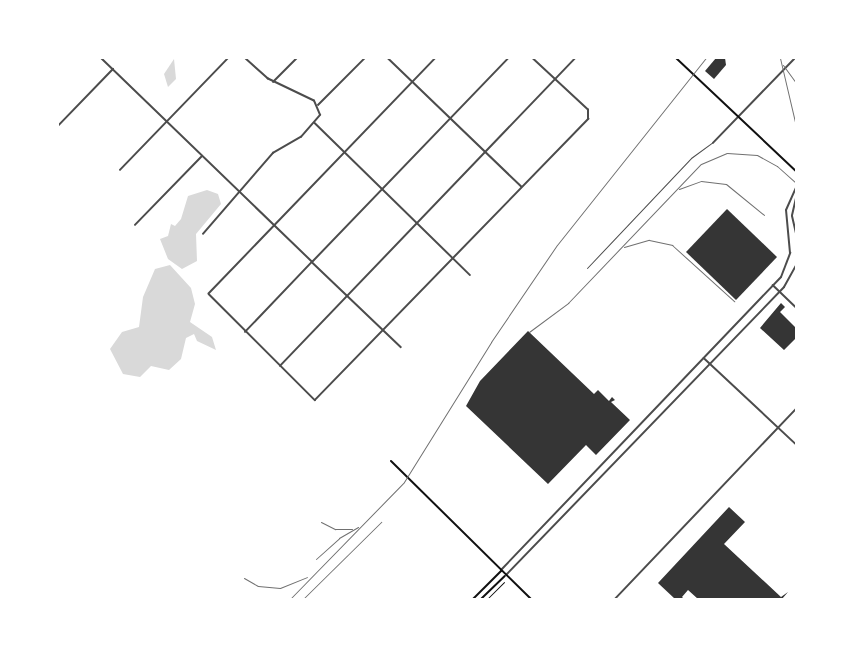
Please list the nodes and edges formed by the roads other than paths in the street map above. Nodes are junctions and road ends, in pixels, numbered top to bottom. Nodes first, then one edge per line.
1 (101, 58) edge
2 (228, 58) edge
3 (245, 58) edge
4 (297, 58) edge
5 (365, 58) edge
6 (388, 58) edge
7 (436, 58) edge
8 (508, 58) edge
9 (532, 58) edge
10 (575, 58) edge
11 (676, 58) edge
12 (794, 58) edge
13 (113, 70) junction
14 (555, 79) junction
15 (273, 82) junction
16 (413, 82) junction
17 (318, 105) junction
18 (451, 117) junction
19 (738, 117) junction
20 (58, 122) edge
21 (167, 122) junction
22 (315, 123) junction
23 (60, 124) junction
24 (58, 126) edge
25 (713, 143) joint
26 (486, 151) junction
27 (345, 152) junction
28 (202, 156) junction
29 (120, 170) dead end
30 (796, 171) edge
31 (521, 186) junction
32 (382, 188) junction
33 (796, 188) edge
34 (238, 190) junction
35 (796, 198) edge
36 (417, 224) junction
37 (135, 225) dead end
38 (275, 226) junction
39 (203, 234) dead end
40 (796, 234) edge
41 (452, 258) junction
42 (312, 262) junction
43 (796, 265) edge
44 (587, 268) dead end
45 (470, 275) dead end
46 (774, 285) junction
47 (779, 291) junction
48 (348, 296) junction
49 (796, 307) edge
50 (383, 330) junction
51 (245, 332) junction
52 (401, 347) dead end
53 (704, 358) junction
54 (710, 364) junction
55 (280, 366) junction
56 (796, 409) edge
57 (778, 428) junction
58 (796, 444) edge
59 (392, 462) dead end
60 (501, 571) junction
61 (505, 576) junction
62 (473, 599) edge
63 (481, 599) edge
64 (530, 599) edge
65 (615, 599) edge

1 - 13 street
2 - 21 street
3 - 15 street
4 - 15 street
5 - 17 street
6 - 16 street
7 - 16 street
8 - 18 street
9 - 14 street
10 - 14 street
11 - 19 main road
12 - 19 street
13 - 21 street
13 - 23 street
14 - 26 street
14 - 31 street
15 - 17 street
16 - 18 street
16 - 27 street
17 - 22 street
18 - 26 street
18 - 32 street
19 - 25 street
19 - 30 main road
20 - 23 street
21 - 28 street
21 - 29 street
22 - 27 street
22 - 34 street
23 - 24 street
25 - 44 lane
26 - 31 street
26 - 36 street
27 - 32 street
27 - 38 street
28 - 34 street
28 - 37 street
31 - 41 street
32 - 36 street
32 - 42 street
33 - 46 street
34 - 38 street
34 - 39 street
35 - 40 street
36 - 41 street
36 - 48 street
38 - 42 street
38 - 51 street
41 - 45 street
41 - 50 street
42 - 48 street
42 - 51 street
43 - 47 street
46 - 47 street
46 - 53 street
47 - 49 street
47 - 54 street
48 - 50 street
48 - 55 street
50 - 52 street
50 - 55 street
51 - 55 street
53 - 54 street
53 - 60 street
54 - 57 street
54 - 61 street
56 - 57 street
57 - 58 street
57 - 65 street
59 - 60 main road
60 - 61 main road
60 - 62 main road
61 - 63 main road
61 - 64 main road

